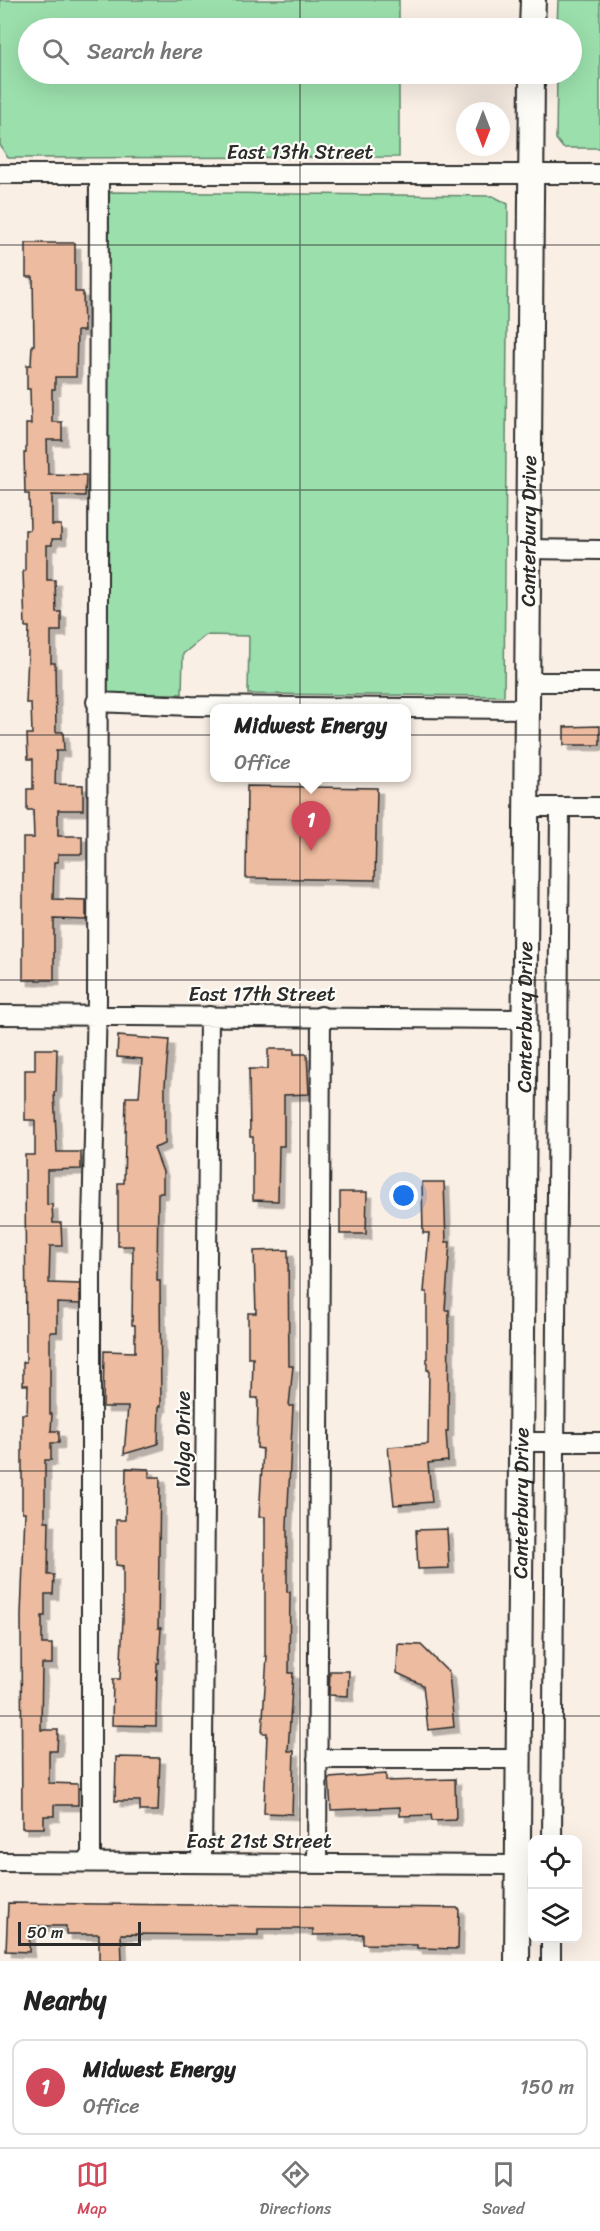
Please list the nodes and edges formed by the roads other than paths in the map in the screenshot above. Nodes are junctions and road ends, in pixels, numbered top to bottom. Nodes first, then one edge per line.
1 (533, 0) edge
2 (532, 18) edge
3 (532, 84) edge
4 (0, 174) edge
5 (99, 174) junction
6 (532, 174) junction
7 (600, 174) edge
8 (527, 549) junction
9 (600, 550) edge
10 (527, 682) junction
11 (600, 682) edge
12 (96, 702) junction
13 (210, 706) edge
14 (411, 708) edge
15 (527, 709) junction
16 (526, 807) junction
17 (560, 807) junction
18 (600, 807) edge
19 (0, 1015) edge
20 (97, 1015) junction
21 (209, 1016) junction
22 (321, 1016) junction
23 (524, 1018) junction
24 (521, 1442) junction
25 (555, 1442) junction
26 (600, 1442) edge
27 (317, 1759) junction
28 (519, 1759) junction
29 (552, 1835) edge
30 (0, 1862) edge
31 (91, 1863) junction
32 (202, 1863) junction
33 (317, 1864) junction
34 (518, 1865) junction
35 (551, 1943) edge
36 (518, 1961) edge
37 (551, 1961) edge

1 - 2 main road
3 - 6 main road, Canterbury Drive
4 - 5 street, East 13th Street
5 - 6 street, East 13th Street
5 - 12 street
6 - 7 street, East 13th Street
6 - 8 main road, Canterbury Drive
8 - 9 street
8 - 10 main road, Canterbury Drive
10 - 11 street
10 - 15 main road, Canterbury Drive
12 - 13 street
12 - 20 street
14 - 15 street
15 - 16 main road, Canterbury Drive
16 - 17 street
16 - 23 main road, Canterbury Drive
17 - 18 street
17 - 25 street
19 - 20 street, East 17th Street
20 - 21 street, East 17th Street
20 - 31 street
21 - 22 street, East 17th Street
21 - 32 street, Volga Drive
22 - 23 street, East 17th Street
22 - 27 street
23 - 24 main road, Canterbury Drive
24 - 25 street
24 - 28 main road, Canterbury Drive
25 - 26 street
25 - 29 street
27 - 28 street
27 - 33 street
28 - 34 main road, Canterbury Drive
30 - 31 street, East 21st Street
31 - 32 street, East 21st Street
32 - 33 street, East 21st Street
33 - 34 street, East 21st Street
34 - 36 main road, Canterbury Drive
35 - 37 street

